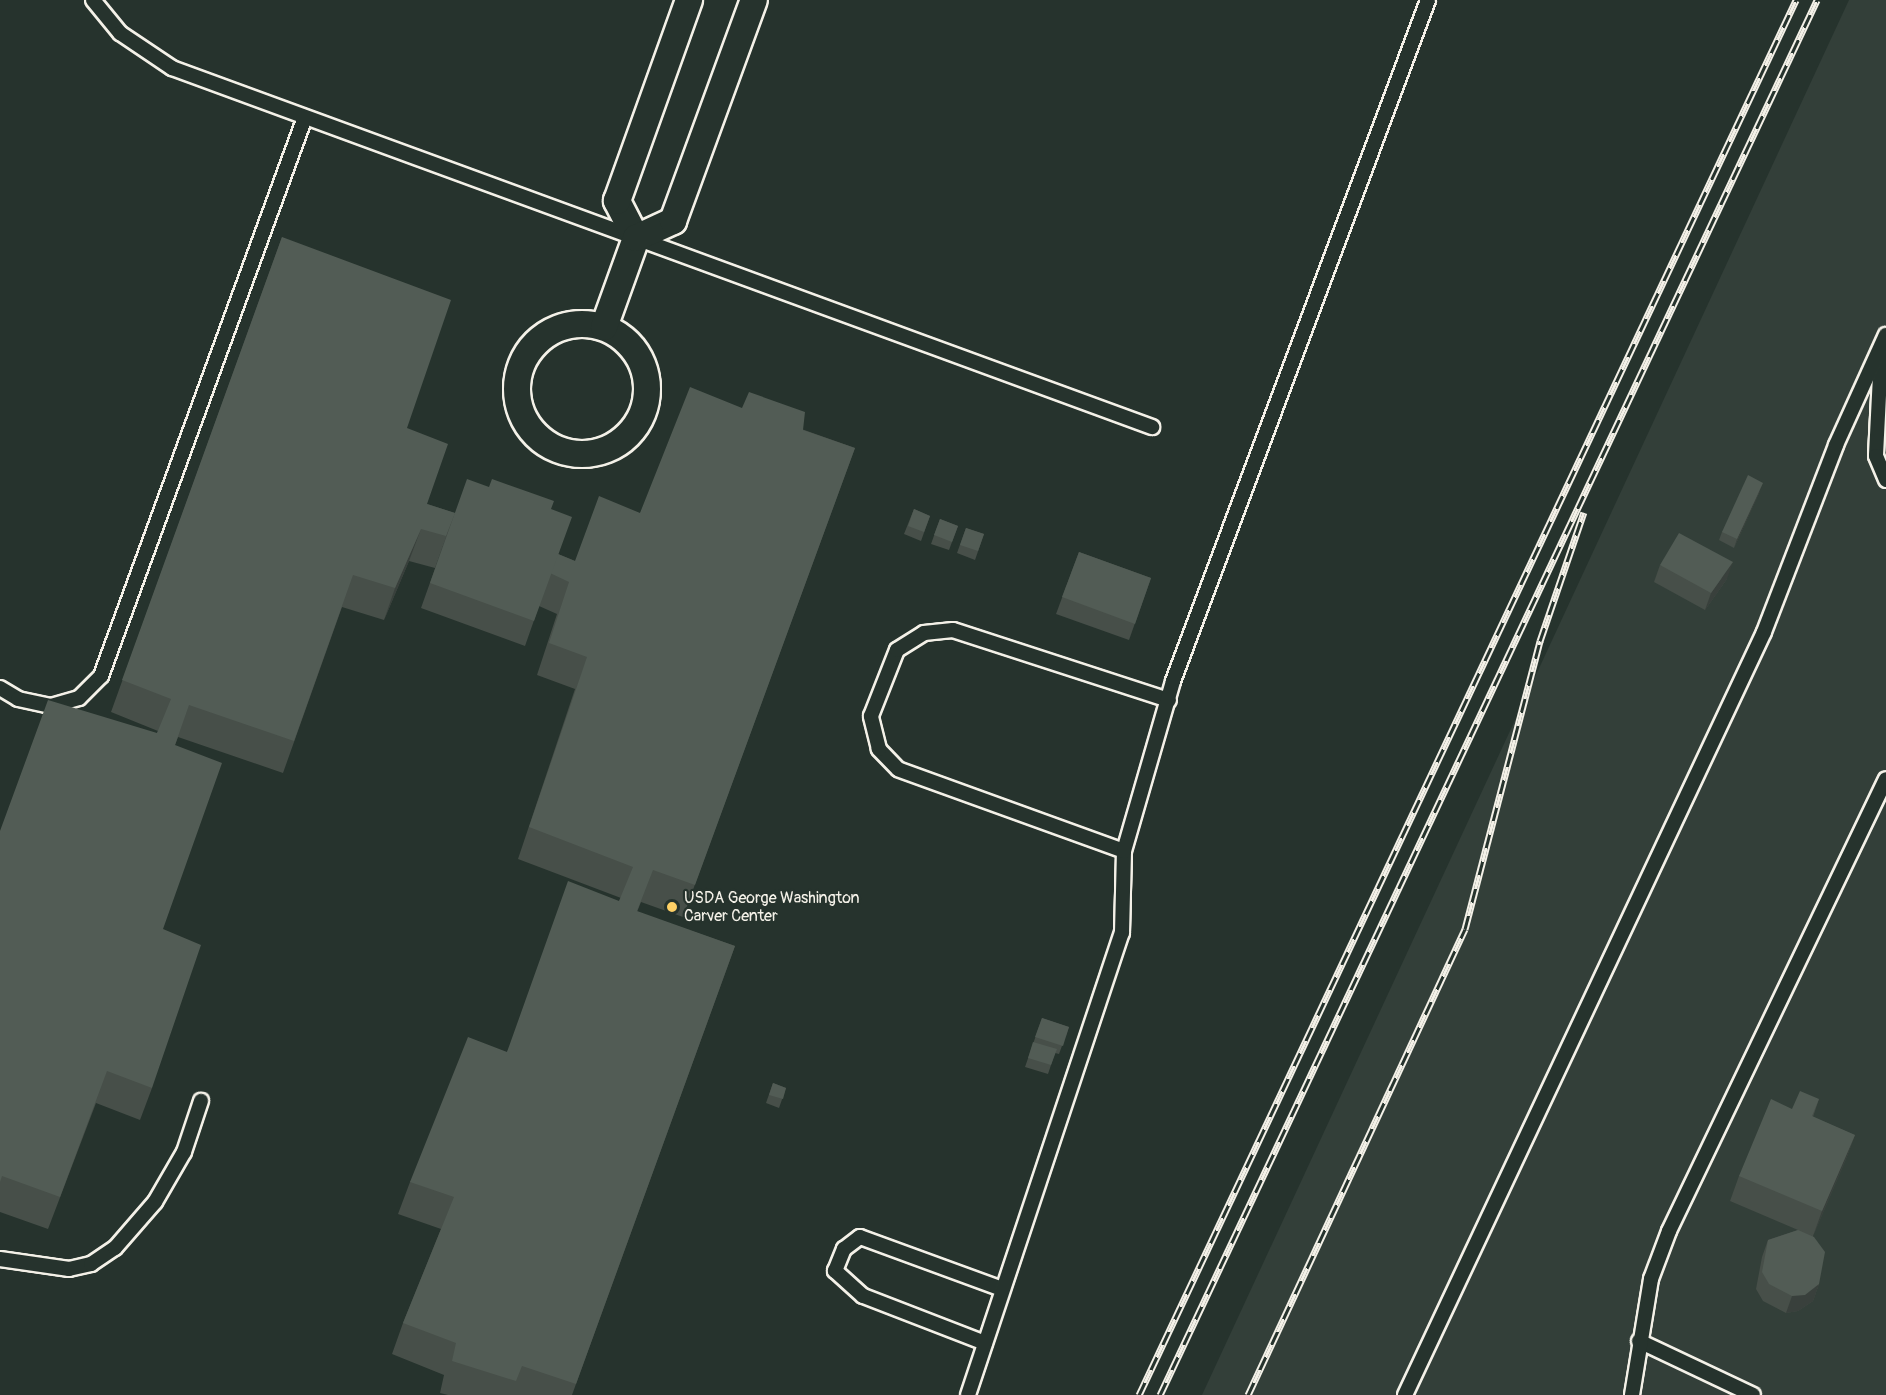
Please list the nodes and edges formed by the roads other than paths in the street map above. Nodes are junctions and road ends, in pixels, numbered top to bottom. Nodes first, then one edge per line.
1 (93, 0) edge
2 (689, 0) edge
3 (754, 0) edge
4 (1428, 0) edge
5 (305, 117) junction
6 (636, 238) junction
7 (604, 327) junction
8 (1884, 340) edge
9 (1152, 426) dead end
10 (1886, 480) edge
11 (0, 688) edge
12 (1169, 700) junction
13 (1886, 778) edge
14 (1125, 852) junction
15 (201, 1101) dead end
16 (0, 1259) edge
17 (1002, 1289) junction
18 (1639, 1341) junction
19 (985, 1342) junction
20 (968, 1395) edge
21 (1405, 1395) edge
22 (1632, 1395) edge
23 (1753, 1395) edge

1 - 5 lane
2 - 6 street
3 - 6 street
4 - 12 lane
5 - 6 lane
5 - 11 lane
6 - 7 street
6 - 9 lane
7 - 7 street
8 - 10 lane
8 - 21 lane
12 - 14 lane
12 - 14 lane
13 - 18 lane
14 - 17 lane
15 - 16 lane
17 - 19 lane
17 - 19 lane
18 - 22 lane
18 - 23 lane
19 - 20 lane

